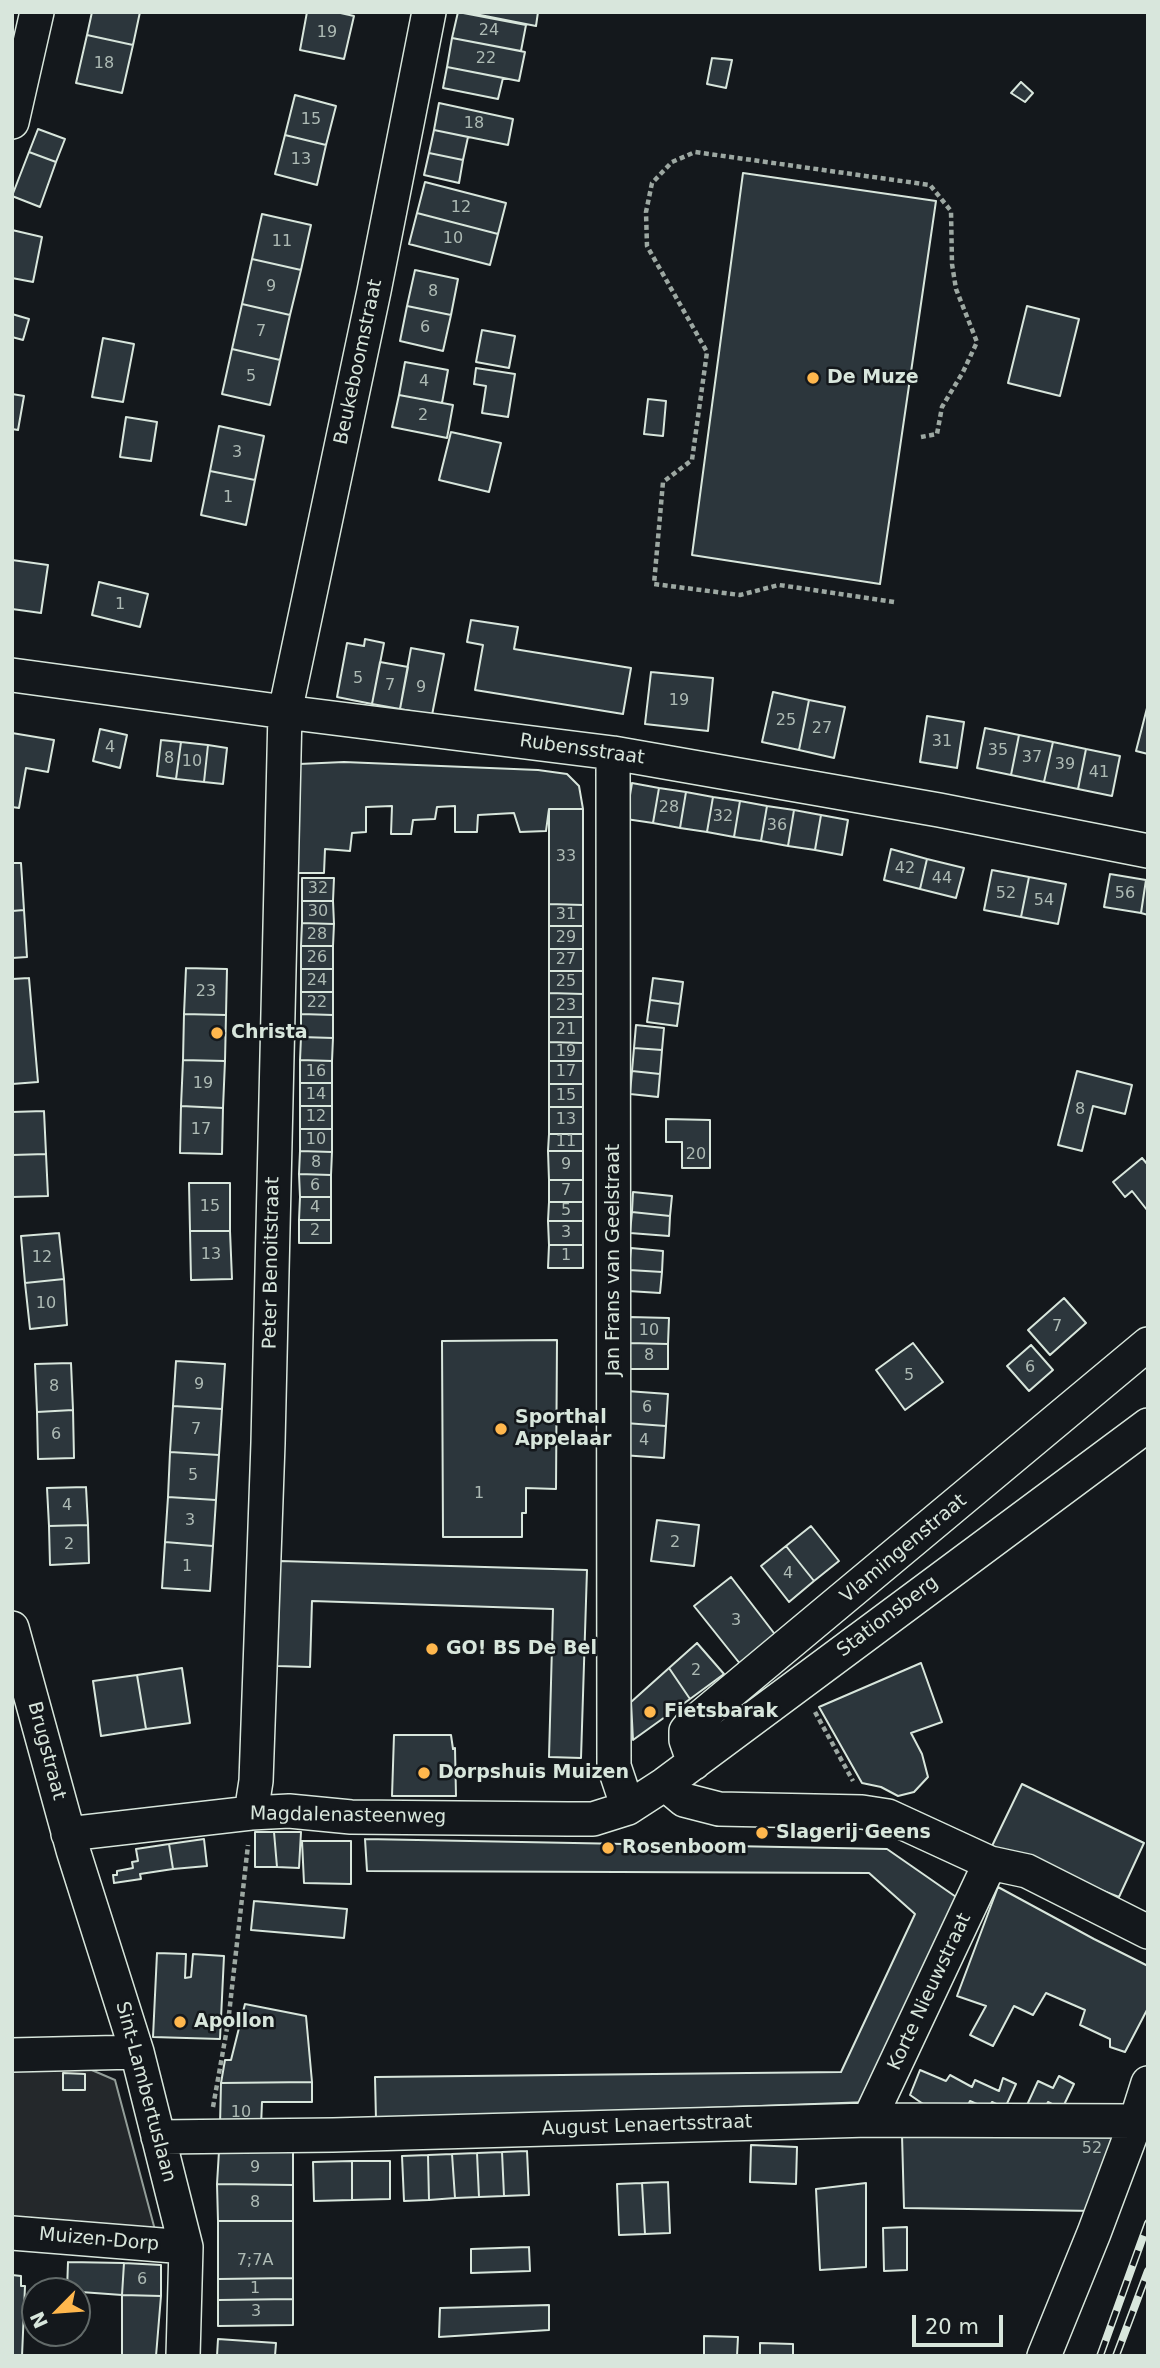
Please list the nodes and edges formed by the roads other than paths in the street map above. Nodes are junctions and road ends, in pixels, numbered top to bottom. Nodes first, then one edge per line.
1 (37, 12) edge
2 (429, 12) edge
3 (12, 122) edge
4 (12, 674) edge
5 (285, 712) junction
6 (613, 753) junction
7 (1148, 851) edge
8 (1148, 1344) edge
9 (1148, 1425) edge
10 (12, 1628) edge
11 (694, 1763) junction
12 (665, 1784) junction
13 (628, 1808) junction
14 (251, 1813) junction
15 (68, 1834) junction
16 (990, 1863) junction
17 (1148, 1932) edge
18 (137, 2053) junction
19 (12, 2055) edge
20 (1148, 2083) edge
21 (869, 2120) junction
22 (1136, 2122) junction
23 (158, 2137) junction
24 (12, 2234) edge
25 (186, 2247) junction
26 (183, 2356) edge
27 (1044, 2356) edge

1 - 3 street
2 - 5 street, Beukeboomstraat
4 - 5 street, Rubensstraat
5 - 6 street, Rubensstraat
5 - 14 street, Peter Benoitstraat
6 - 7 street, Rubensstraat
6 - 13 street, Jan Frans van Geelstraat
8 - 11 street, Vlamingenstraat
9 - 11 street, Stationsberg
10 - 15 street, Brugstraat
11 - 12 street, Stationsberg
12 - 13 street, Stationsberg
12 - 16 street
13 - 14 street, Magdalenasteenweg
14 - 15 street, Magdalenasteenweg
15 - 18 street, Sint-Lambertuslaan
16 - 17 street
16 - 21 street, Korte Nieuwstraat
18 - 19 street
18 - 23 street, Sint-Lambertuslaan
20 - 22 street
21 - 22 street, August Lenaertsstraat
21 - 23 street, August Lenaertsstraat
22 - 27 street
23 - 25 street, Sint-Lambertuslaan
24 - 25 street, Muizen-Dorp
25 - 26 street, Sint-Lambertuslaan

